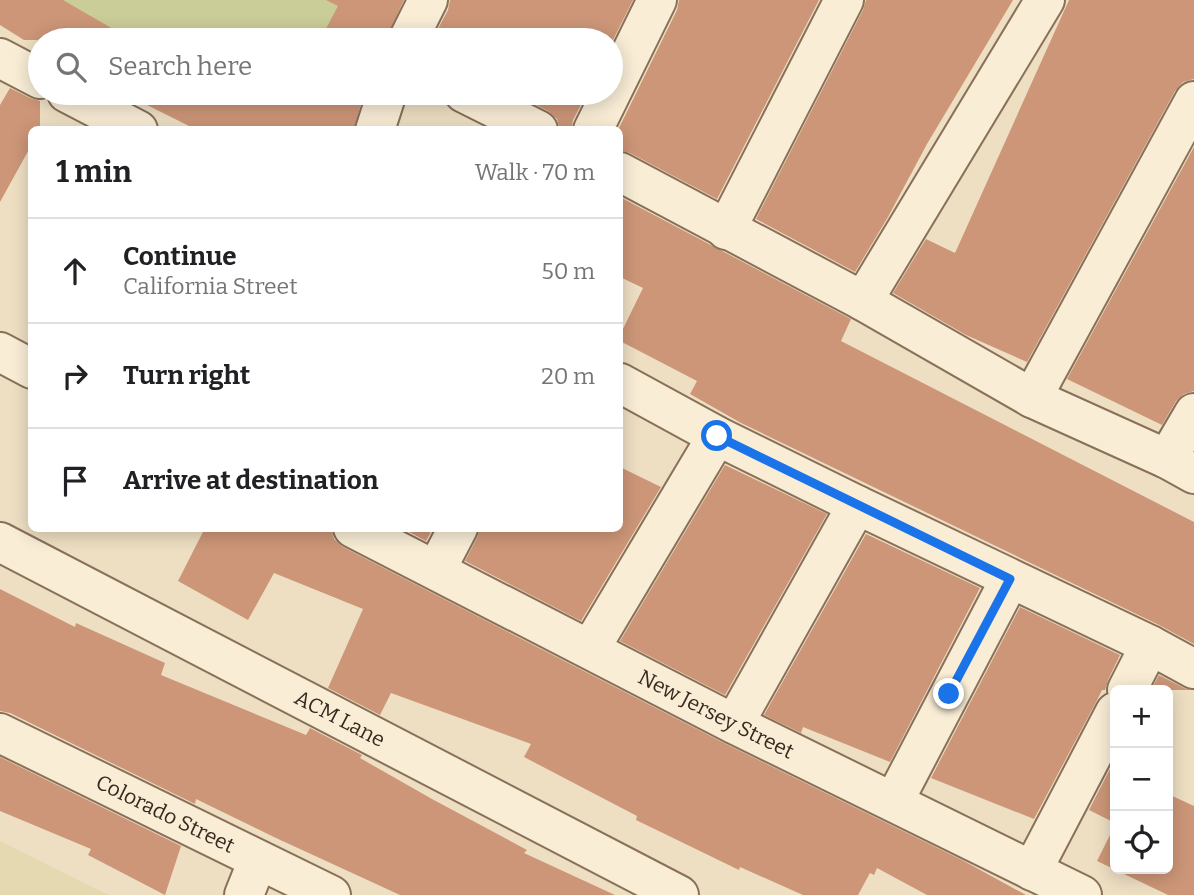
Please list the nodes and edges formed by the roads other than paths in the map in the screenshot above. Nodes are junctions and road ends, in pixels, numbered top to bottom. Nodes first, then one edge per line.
1 (428, 0) edge
2 (657, 0) edge
3 (844, 0) edge
4 (1045, 0) edge
5 (414, 28) edge
6 (0, 58) edge
7 (623, 69) edge
8 (28, 73) edge
9 (1194, 101) edge
10 (90, 105) edge
11 (383, 105) edge
12 (488, 105) edge
13 (605, 105) edge
14 (130, 126) edge
15 (376, 126) edge
16 (530, 126) edge
17 (595, 126) edge
18 (623, 174) edge
19 (726, 230) junction
20 (863, 301) junction
21 (623, 385) edge
22 (1032, 398) junction
23 (1194, 413) edge
24 (717, 436) junction
25 (1181, 467) edge
26 (857, 505) junction
27 (361, 532) edge
28 (456, 532) edge
29 (0, 542) edge
30 (436, 570) junction
31 (1010, 579) junction
32 (1150, 645) junction
33 (590, 649) junction
34 (1194, 669) edge
35 (1130, 685) edge
36 (1110, 722) edge
37 (734, 724) junction
38 (0, 733) edge
39 (894, 801) junction
40 (258, 860) junction
41 (1032, 871) junction
42 (244, 895) edge
43 (331, 895) edge
44 (679, 895) edge
45 (1082, 895) edge

1 - 5 street
2 - 7 street
3 - 19 street
4 - 20 street
6 - 8 street
9 - 22 street
10 - 14 street
11 - 15 street
12 - 16 street
13 - 17 street
18 - 19 street
19 - 20 street
20 - 22 street
21 - 24 street
22 - 25 street
23 - 25 street
24 - 26 street
24 - 33 street
26 - 31 street
26 - 37 street
27 - 30 street, New Jersey Street
28 - 30 street
29 - 44 street, ACM Lane
30 - 33 street, New Jersey Street
31 - 32 street
31 - 39 street
32 - 34 street
32 - 35 street
33 - 37 street, New Jersey Street
36 - 41 street
37 - 39 street, New Jersey Street
38 - 40 street, Colorado Street
39 - 41 street, New Jersey Street
40 - 42 street
40 - 43 street, Colorado Street
41 - 45 street, New Jersey Street

